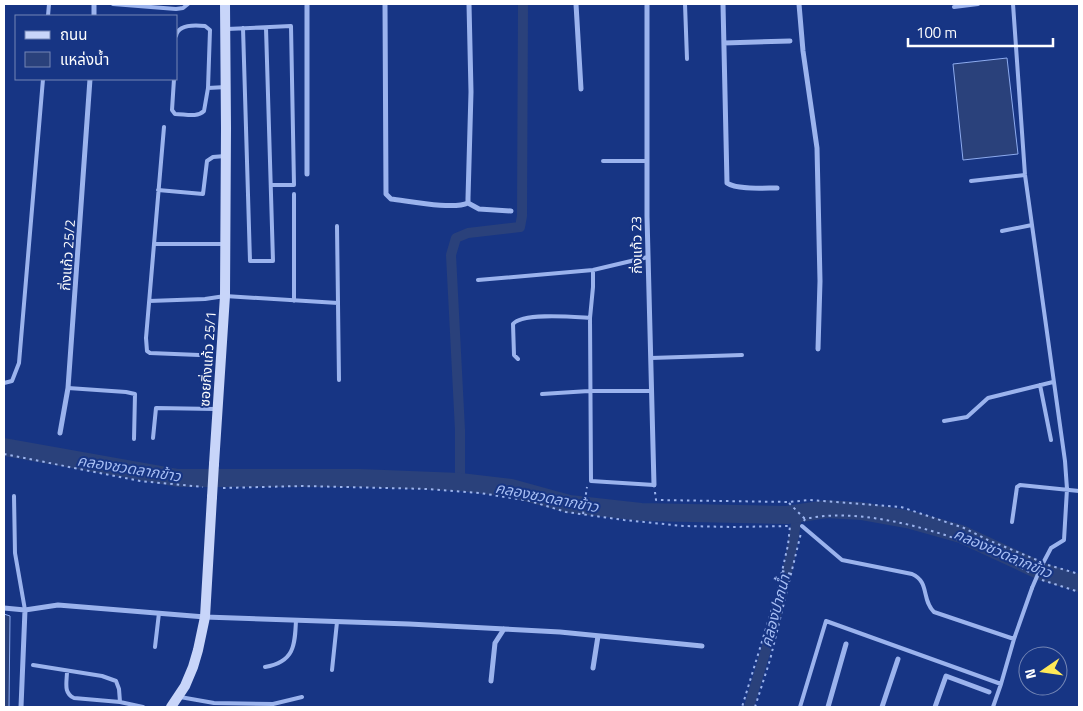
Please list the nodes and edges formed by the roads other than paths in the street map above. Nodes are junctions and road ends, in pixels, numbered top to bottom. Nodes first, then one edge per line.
1 (113, 4) edge
2 (188, 4) edge
3 (225, 4) edge
4 (307, 4) edge
5 (385, 4) edge
6 (469, 4) edge
7 (576, 4) edge
8 (647, 4) edge
9 (685, 4) edge
10 (723, 4) edge
11 (799, 4) edge
12 (978, 4) edge
13 (1013, 4) edge
14 (954, 7) dead end
15 (243, 28) junction
16 (266, 28) junction
17 (225, 29) junction
18 (178, 31) edge
19 (790, 41) dead end
20 (724, 43) junction
21 (687, 59) dead end
22 (43, 80) edge
23 (90, 80) edge
24 (174, 80) edge
25 (226, 87) junction
26 (208, 88) junction
27 (581, 89) dead end
28 (164, 127) dead end
29 (226, 156) junction
30 (603, 161) dead end
31 (647, 161) junction
32 (307, 174) dead end
33 (1026, 175) junction
34 (971, 181) dead end
35 (271, 186) junction
36 (777, 188) dead end
37 (158, 190) junction
38 (294, 194) dead end
39 (468, 203) junction
40 (511, 211) dead end
41 (1032, 225) junction
42 (337, 226) dead end
43 (1002, 231) dead end
44 (154, 244) junction
45 (225, 244) junction
46 (648, 258) junction
47 (593, 270) junction
48 (478, 280) dead end
49 (225, 296) junction
50 (149, 301) junction
51 (294, 301) junction
52 (338, 304) junction
53 (590, 318) junction
54 (818, 349) dead end
55 (199, 355) dead end
56 (742, 355) dead end
57 (651, 358) junction
58 (518, 359) dead end
59 (339, 380) dead end
60 (1053, 382) junction
61 (4, 383) edge
62 (1040, 384) junction
63 (68, 388) junction
64 (589, 391) junction
65 (652, 391) junction
66 (542, 394) dead end
67 (218, 409) junction
68 (944, 421) dead end
69 (60, 433) dead end
70 (153, 438) dead end
71 (134, 439) dead end
72 (1051, 440) dead end
73 (654, 485) joint
74 (1067, 489) junction
75 (1079, 491) edge
76 (14, 496) dead end
77 (1012, 522) dead end
78 (802, 526) dead end
79 (4, 608) edge
80 (25, 610) junction
81 (159, 613) junction
82 (205, 617) junction
83 (296, 620) junction
84 (337, 622) junction
85 (504, 629) junction
86 (598, 636) junction
87 (1014, 639) junction
88 (846, 644) dead end
89 (702, 646) dead end
90 (155, 647) dead end
91 (898, 659) dead end
92 (33, 665) dead end
93 (265, 667) dead end
94 (594, 668) dead end
95 (332, 670) dead end
96 (68, 671) junction
97 (492, 681) dead end
98 (1001, 684) junction
99 (989, 692) dead end
100 (177, 697) junction
101 (302, 697) dead end
102 (120, 702) junction
103 (21, 707) edge
104 (143, 707) edge
105 (171, 707) edge
106 (800, 707) edge
107 (828, 707) edge
108 (882, 707) edge
109 (936, 707) edge
110 (993, 707) edge

1 - 2 lane
3 - 17 street, ซอยกิ่งแก้ว 25/1
4 - 32 street
5 - 39 street
6 - 39 street
7 - 27 street
8 - 31 street, กิ่งแก้ว 23
9 - 21 lane
10 - 20 street
11 - 54 street
12 - 14 lane
13 - 33 lane
15 - 16 lane
15 - 17 lane
15 - 35 lane
16 - 35 lane
16 - 35 lane
17 - 25 street, ซอยกิ่งแก้ว 25/1
18 - 26 lane
19 - 20 street
20 - 36 street
22 - 61 lane
23 - 63 street, กิ่งแก้ว 25/2
24 - 26 lane
25 - 26 lane
25 - 29 street, ซอยกิ่งแก้ว 25/1
28 - 37 lane
29 - 37 lane
29 - 45 street, ซอยกิ่งแก้ว 25/1
30 - 31 lane
31 - 46 street, กิ่งแก้ว 23
33 - 34 lane
33 - 41 lane
37 - 44 lane
38 - 51 lane
39 - 40 street
41 - 43 lane
41 - 60 lane
42 - 52 lane
44 - 45 lane
44 - 50 lane
45 - 49 street, ซอยกิ่งแก้ว 25/1
46 - 47 lane
46 - 57 street, กิ่งแก้ว 23
47 - 48 lane
47 - 53 lane
49 - 50 lane
49 - 51 lane
49 - 67 street, ซอยกิ่งแก้ว 25/1
50 - 55 lane
51 - 52 lane
52 - 59 lane
53 - 58 lane
53 - 64 lane
56 - 57 lane
57 - 65 street, กิ่งแก้ว 23
60 - 62 lane
60 - 74 lane
62 - 68 lane
62 - 72 lane
63 - 69 street, กิ่งแก้ว 25/2
63 - 71 lane
64 - 65 lane
64 - 66 lane
64 - 73 lane
65 - 73 street, กิ่งแก้ว 23
67 - 70 lane
67 - 82 street, ซอยกิ่งแก้ว 25/1, bridge
74 - 75 lane
74 - 77 lane
74 - 87 lane, bridge
76 - 80 lane
78 - 87 lane
79 - 80 street
80 - 81 street
80 - 103 street
81 - 82 street
81 - 90 lane
82 - 83 street
82 - 100 street, ซอยกิ่งแก้ว 25/1
83 - 84 street
83 - 93 lane
84 - 85 street
84 - 95 lane
85 - 86 street
85 - 97 street
86 - 89 street
86 - 94 street
87 - 98 lane
88 - 107 street
91 - 108 street
92 - 96 lane
96 - 102 lane
96 - 102 lane
98 - 106 lane
98 - 110 lane
99 - 109 street
100 - 101 lane
100 - 105 street, ซอยกิ่งแก้ว 25/1
102 - 104 lane

